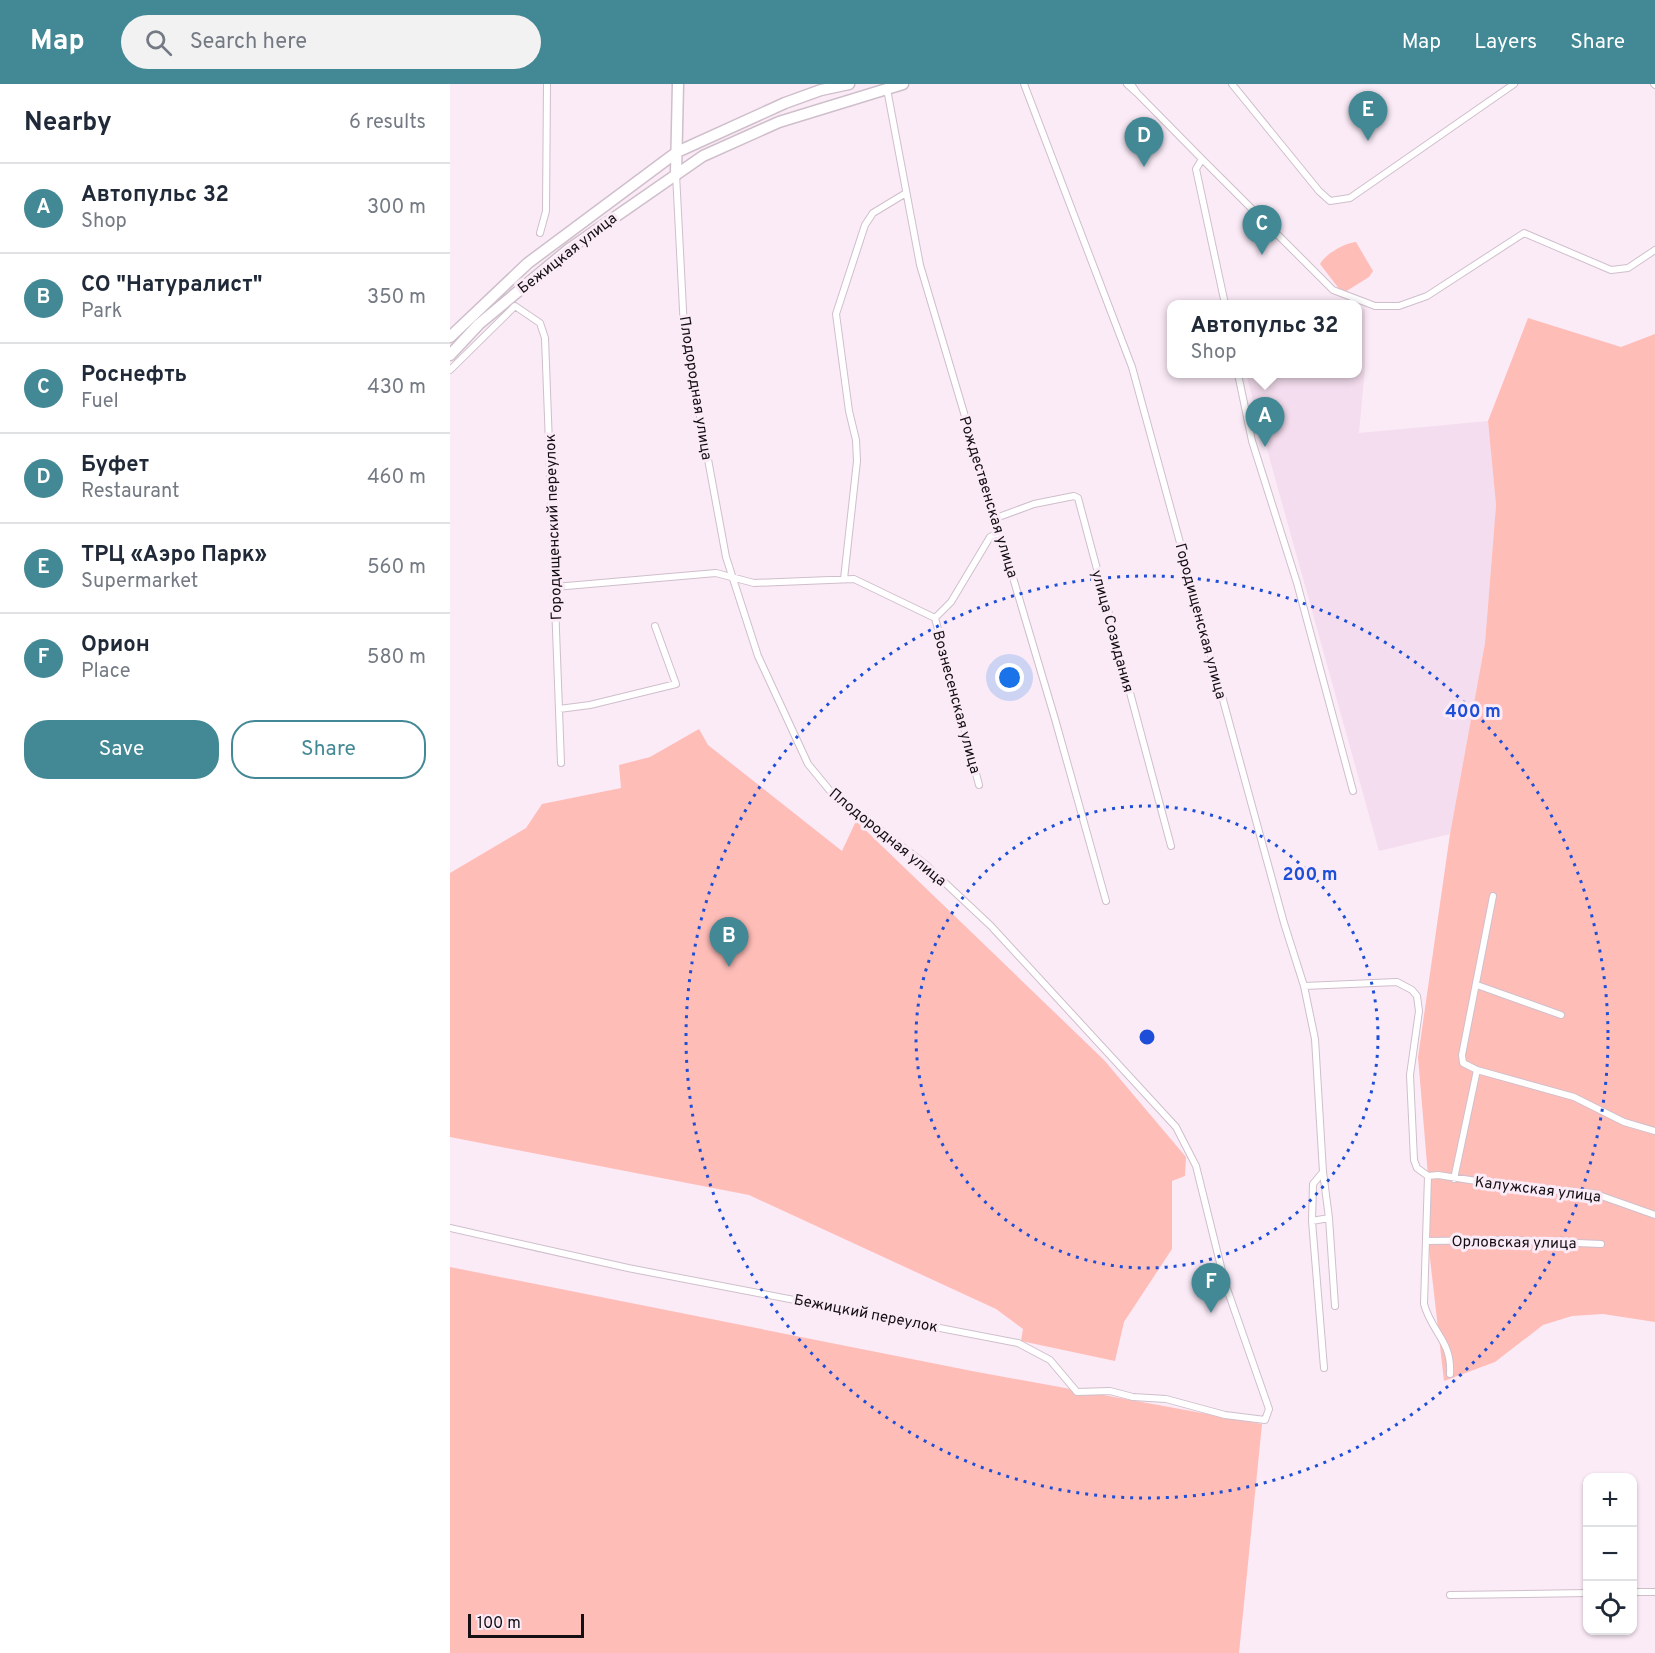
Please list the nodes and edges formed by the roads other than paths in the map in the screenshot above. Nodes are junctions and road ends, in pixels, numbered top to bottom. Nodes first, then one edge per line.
1 (547, 84) edge
2 (678, 84) edge
3 (849, 84) edge
4 (903, 84) edge
5 (1024, 84) edge
6 (1129, 84) edge
7 (1232, 84) edge
8 (1514, 84) edge
9 (886, 89) junction
10 (677, 152) junction
11 (1202, 159) junction
12 (676, 173) junction
13 (906, 193) junction
14 (540, 233) dead end
15 (1655, 250) edge
16 (1224, 300) edge
17 (1359, 300) edge
18 (1362, 301) edge
19 (450, 337) edge
20 (450, 355) edge
21 (450, 370) edge
22 (1239, 378) edge
23 (996, 518) junction
24 (1000, 532) junction
25 (731, 577) junction
26 (844, 579) junction
27 (555, 587) junction
28 (934, 618) junction
29 (656, 626) dead end
30 (559, 709) junction
31 (561, 763) dead end
32 (979, 785) dead end
33 (1353, 790) dead end
34 (1171, 846) dead end
35 (1492, 896) dead end
36 (1106, 902) dead end
37 (1304, 986) junction
38 (1477, 986) junction
39 (1561, 1014) dead end
40 (1477, 1070) junction
41 (1655, 1131) edge
42 (1323, 1172) junction
43 (1428, 1176) junction
44 (1454, 1179) junction
45 (1655, 1215) edge
46 (1329, 1218) junction
47 (1312, 1221) junction
48 (450, 1228) edge
49 (1426, 1241) junction
50 (1601, 1244) dead end
51 (1335, 1306) dead end
52 (1324, 1368) dead end
53 (1450, 1374) dead end
54 (1265, 1420) joint
55 (1637, 1592) edge
56 (1655, 1592) edge
57 (1583, 1593) edge
58 (1450, 1595) dead end

1 - 14 street
2 - 10 main road
3 - 10 main road, Бежицкая улица
4 - 9 main road, Бежицкая улица
5 - 37 street, Городищенская улица
6 - 11 street
7 - 8 street
9 - 12 main road, Бежицкая улица
9 - 13 street, Рождественская улица
10 - 12 main road
10 - 19 main road, Бежицкая улица
11 - 16 street
11 - 17 street
12 - 20 main road, Бежицкая улица
12 - 25 street, Плодородная улица
13 - 23 street, Рождественская улица
13 - 26 street
15 - 18 street
21 - 27 street, Городищенский переулок
22 - 33 street
23 - 24 street, Рождественская улица
23 - 34 street, улица Созидания
24 - 28 street
24 - 36 street, Рождественская улица
25 - 26 street
25 - 27 street
25 - 54 street, Плодородная улица
26 - 28 street
27 - 30 street, Городищенский переулок
28 - 32 street, Вознесенская улица
29 - 30 street
30 - 31 street, Городищенский переулок
35 - 38 street
37 - 42 street, Городищенская улица
37 - 43 street
38 - 39 street
38 - 40 street
40 - 41 street
40 - 44 street
42 - 46 street, Городищенская улица
42 - 47 street, Городищенская улица
43 - 44 street, Калужская улица
43 - 49 street
44 - 45 street, Калужская улица
46 - 47 street
46 - 51 street, Городищенская улица
47 - 52 street, Городищенская улица
48 - 54 street, Бежицкий переулок
49 - 50 street, Орловская улица
49 - 53 street
55 - 56 street
57 - 58 street

